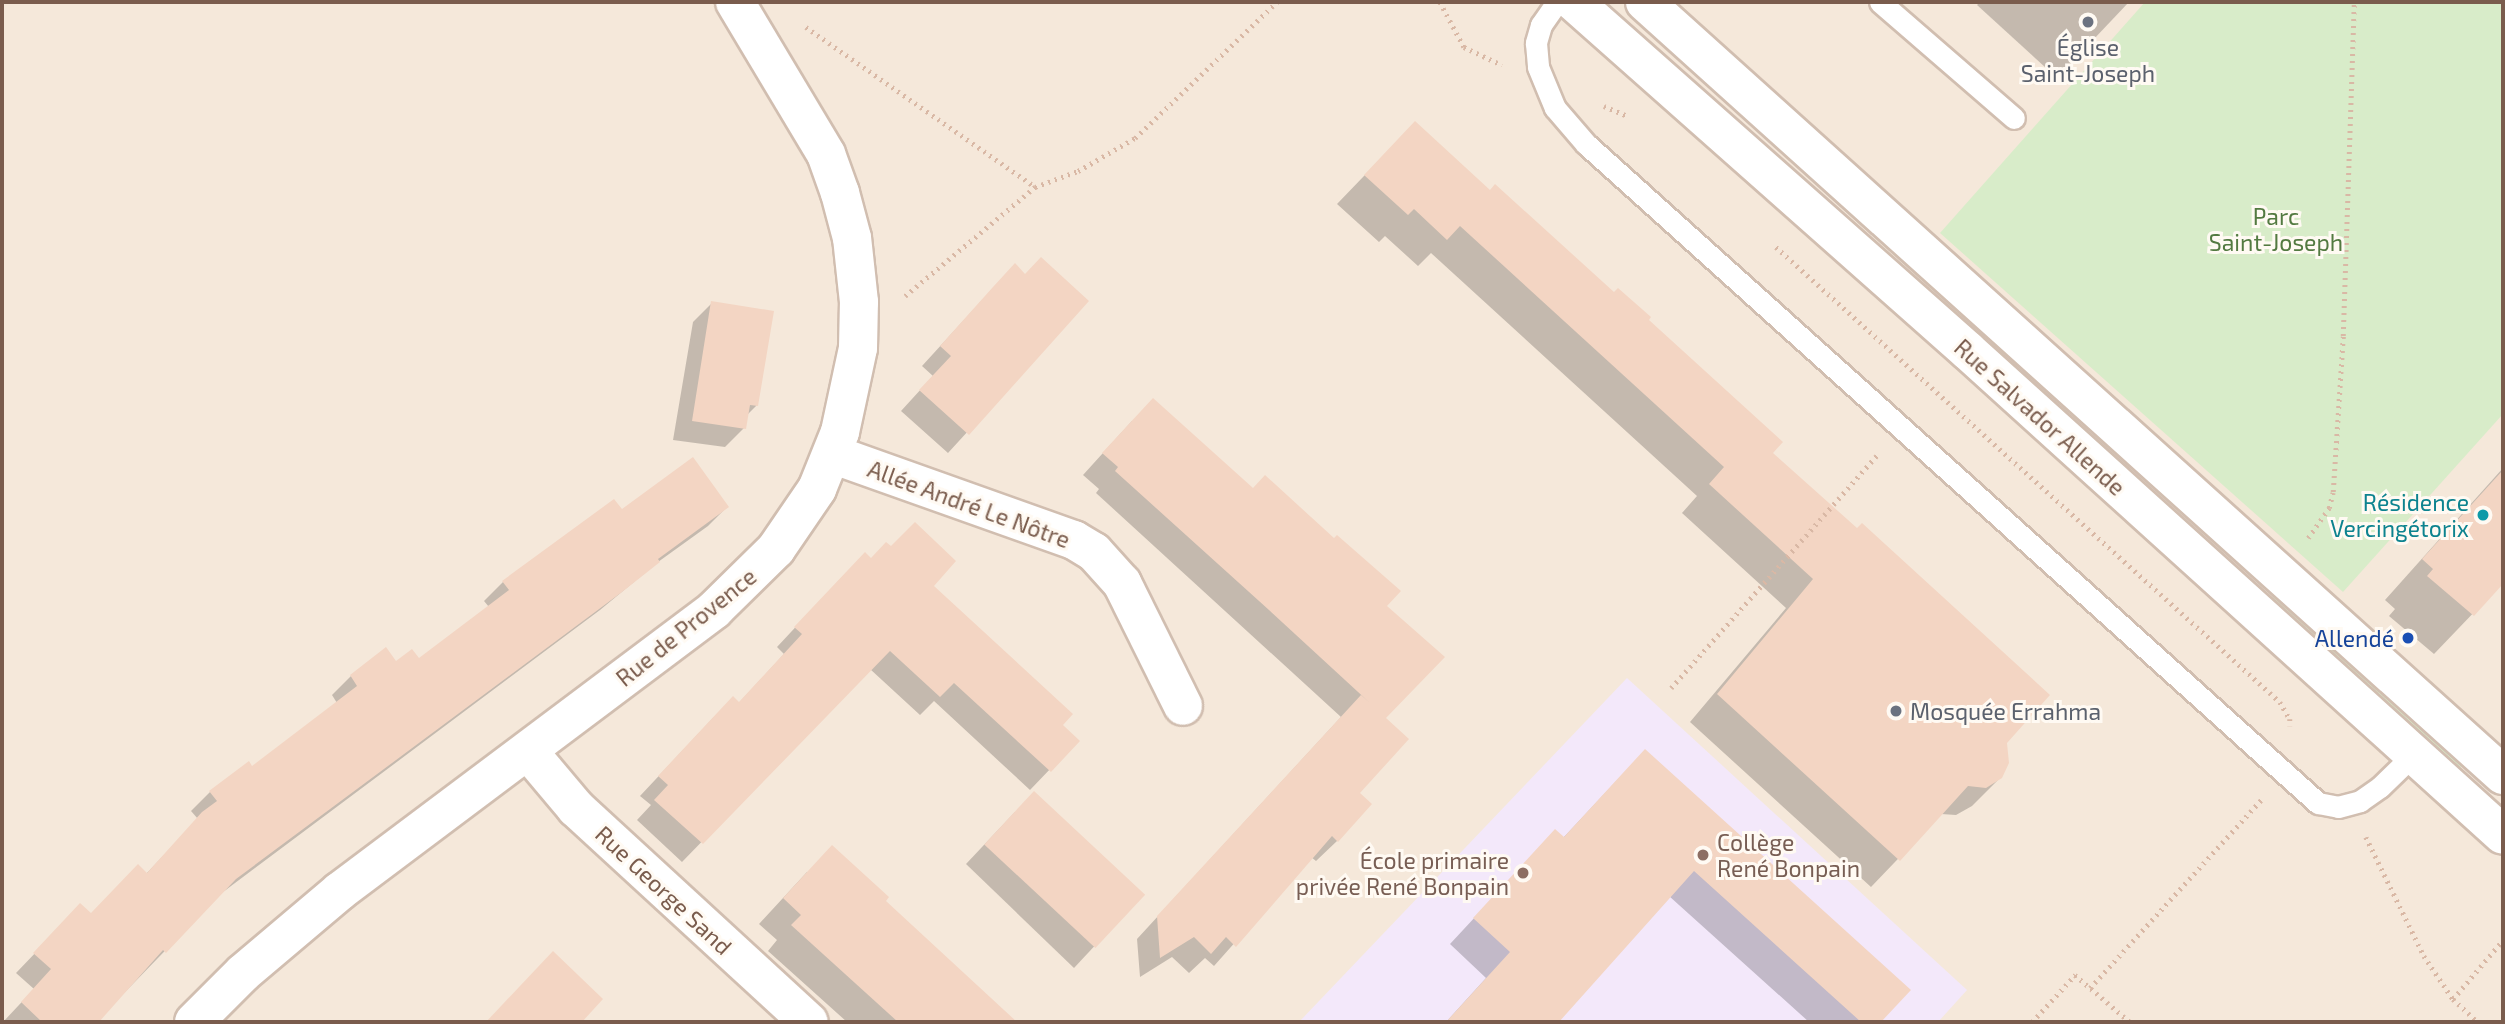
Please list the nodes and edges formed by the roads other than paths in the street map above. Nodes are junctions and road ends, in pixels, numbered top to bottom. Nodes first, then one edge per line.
1 (735, 2) edge
2 (1557, 2) edge
3 (1574, 2) edge
4 (1645, 2) edge
5 (1880, 2) edge
6 (2014, 118) dead end
7 (832, 454) junction
8 (1182, 706) dead end
9 (528, 751) junction
10 (2414, 754) junction
11 (2503, 775) edge
12 (2503, 835) edge
13 (194, 1022) edge
14 (809, 1022) edge

1 - 7 street, Rue de Provence
2 - 10 lane
3 - 10 street, Rue Salvador Allende
4 - 11 street, Rue Salvador Allende
5 - 6 lane
7 - 8 street, Allée André Le Nôtre
7 - 9 street, Rue de Provence
9 - 13 street, Rue de Provence
9 - 14 street, Rue George Sand
10 - 12 street, Rue Salvador Allende

